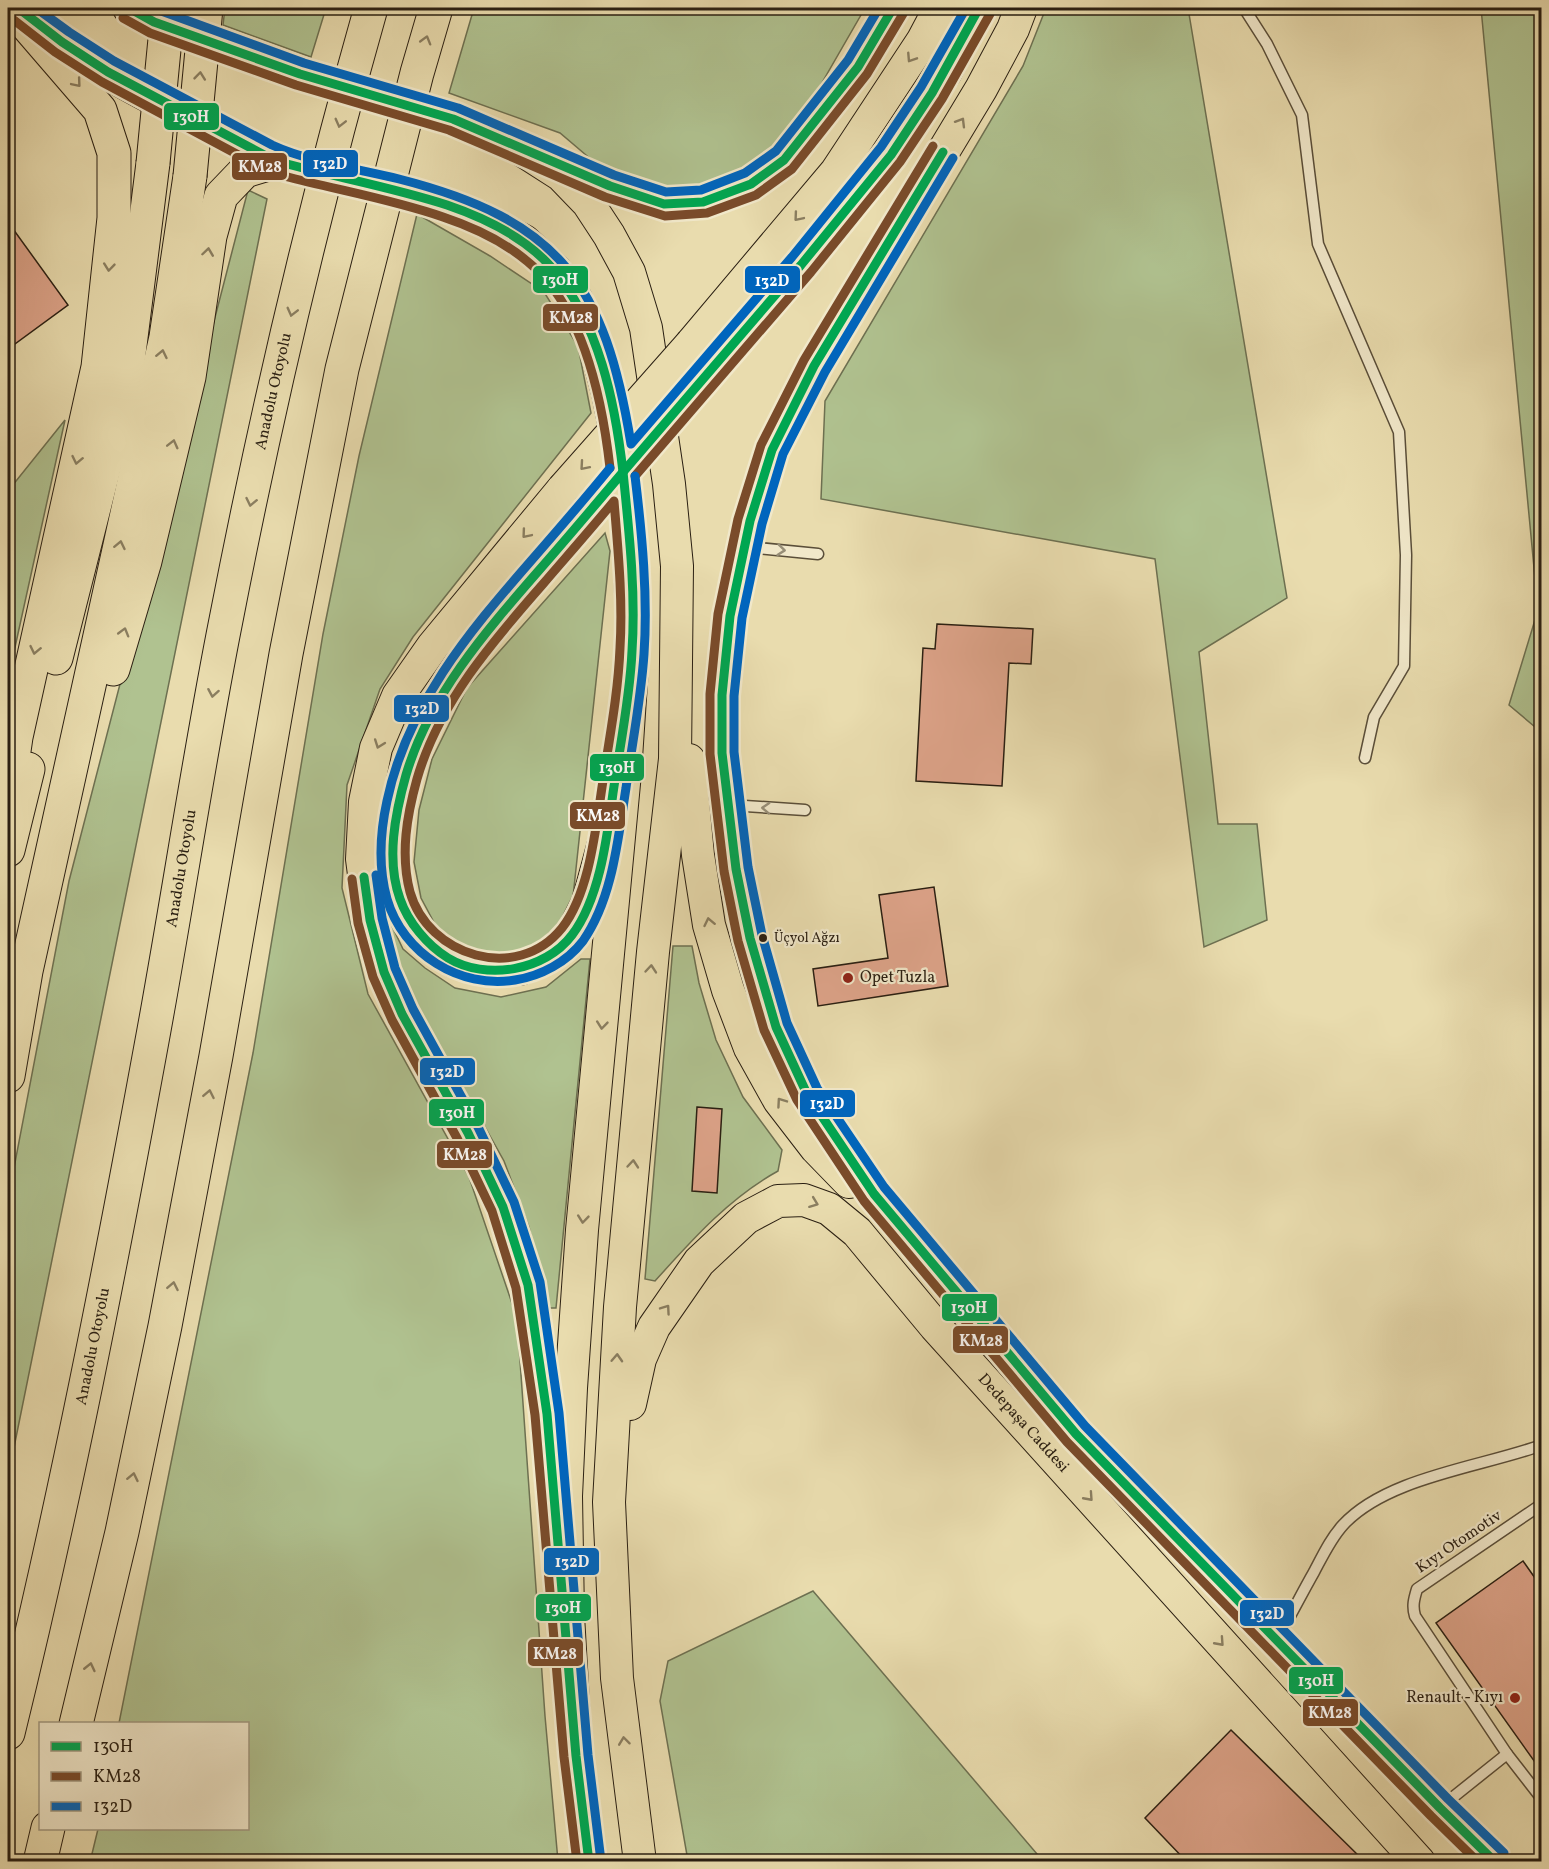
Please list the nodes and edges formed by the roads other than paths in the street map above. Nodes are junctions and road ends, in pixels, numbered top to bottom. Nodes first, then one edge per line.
1 (12, 8) edge
2 (18, 8) edge
3 (129, 8) edge
4 (168, 8) edge
5 (206, 8) edge
6 (371, 8) edge
7 (436, 8) edge
8 (893, 8) edge
9 (940, 8) edge
10 (979, 8) edge
11 (1021, 8) edge
12 (1244, 8) edge
13 (300, 74) tunnel mouth
14 (453, 119) tunnel mouth
15 (508, 141) junction
16 (278, 161) joint
17 (432, 202) tunnel mouth
18 (744, 546) junction
19 (818, 554) dead end
20 (677, 566) junction
21 (633, 653) junction
22 (1365, 758) dead end
23 (8, 792) edge
24 (728, 805) junction
25 (805, 810) dead end
26 (8, 850) edge
27 (26, 971) junction
28 (8, 1076) edge
29 (963, 1299) junction
30 (1542, 1445) edge
31 (1542, 1504) edge
32 (612, 1569) junction
33 (1277, 1641) junction
34 (76, 1722) edge
35 (8, 1733) edge
36 (1507, 1754) junction
37 (576, 1756) junction
38 (629, 1786) junction
39 (1542, 1799) edge
40 (1440, 1808) junction
41 (48, 1830) edge
42 (40, 1862) edge
43 (589, 1862) edge
44 (640, 1862) edge
45 (646, 1862) edge
46 (1419, 1862) edge
47 (1496, 1862) edge

1 -> 23 highway
2 - 16 main road
3 - 13 main road
4 - 26 highway, bridge
27 -> 5 highway, bridge
6 -> 35 highway, Anadolu Otoyolu
34 -> 7 highway
8 - 15 main road
9 -> 37 main road, bridge
10 - 21 main road, bridge
18 -> 11 main road, Dedepaşa Caddesi
12 - 22 lane
14 - 15 main road
15 - 20 main road
27 -> 16 highway
17 - 21 main road
18 -> 19 lane
18 - 24 main road, Dedepaşa Caddesi
29 -> 20 main road
32 -> 20 main road
21 -> 37 main road
25 -> 24 lane
24 - 29 main road, Dedepaşa Caddesi
27 - 28 highway
29 - 33 main road, Dedepaşa Caddesi
30 - 33 lane
31 - 36 lane, Kıyı Otomotiv
38 -> 32 main road
32 -> 46 main road, Dedepaşa Caddesi
33 - 40 main road, Dedepaşa Caddesi
36 - 39 lane, Kıyı Otomotiv
36 - 40 lane
37 - 43 main road
38 - 44 main road
38 - 45 main road
40 - 47 main road, Dedepaşa Caddesi
41 - 42 highway

